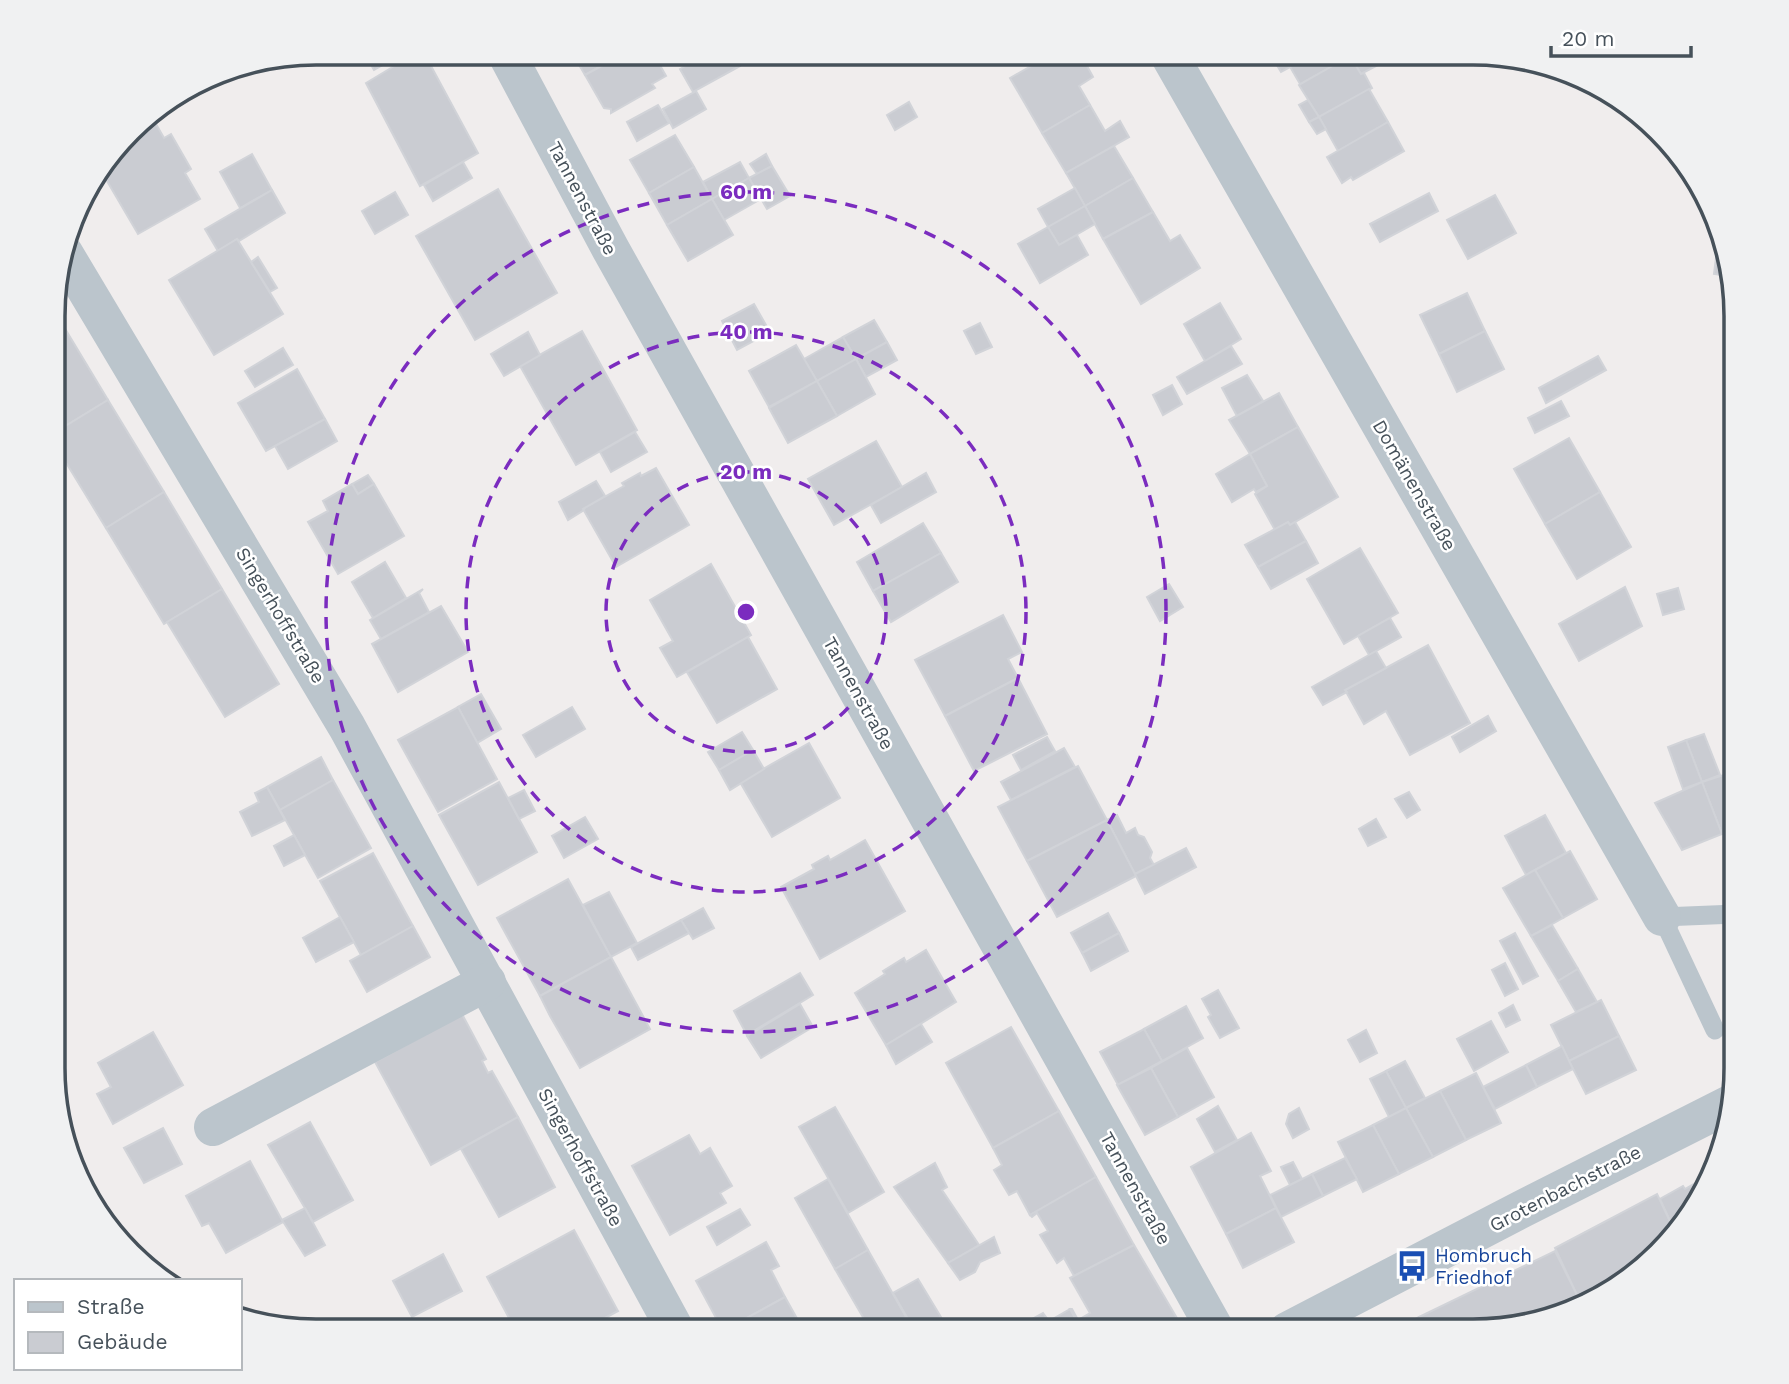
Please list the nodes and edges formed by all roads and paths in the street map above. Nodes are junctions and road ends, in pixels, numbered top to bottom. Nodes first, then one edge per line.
1 (512, 65) edge
2 (1175, 65) edge
3 (71, 264) edge
4 (1724, 914) edge
5 (1662, 917) junction
6 (487, 982) junction
7 (1715, 1030) dead end
8 (1721, 1109) edge
9 (213, 1127) dead end
10 (670, 1319) edge
11 (1209, 1319) edge
12 (1310, 1319) edge

1 - 11 street, Tannenstraße
2 - 5 street, Domänenstraße
3 - 6 street, Singerhoffstraße
4 - 5 lane
5 - 7 lane, Domänenstraße
6 - 9 street
6 - 10 street, Singerhoffstraße
8 - 12 street, Grotenbachstraße

